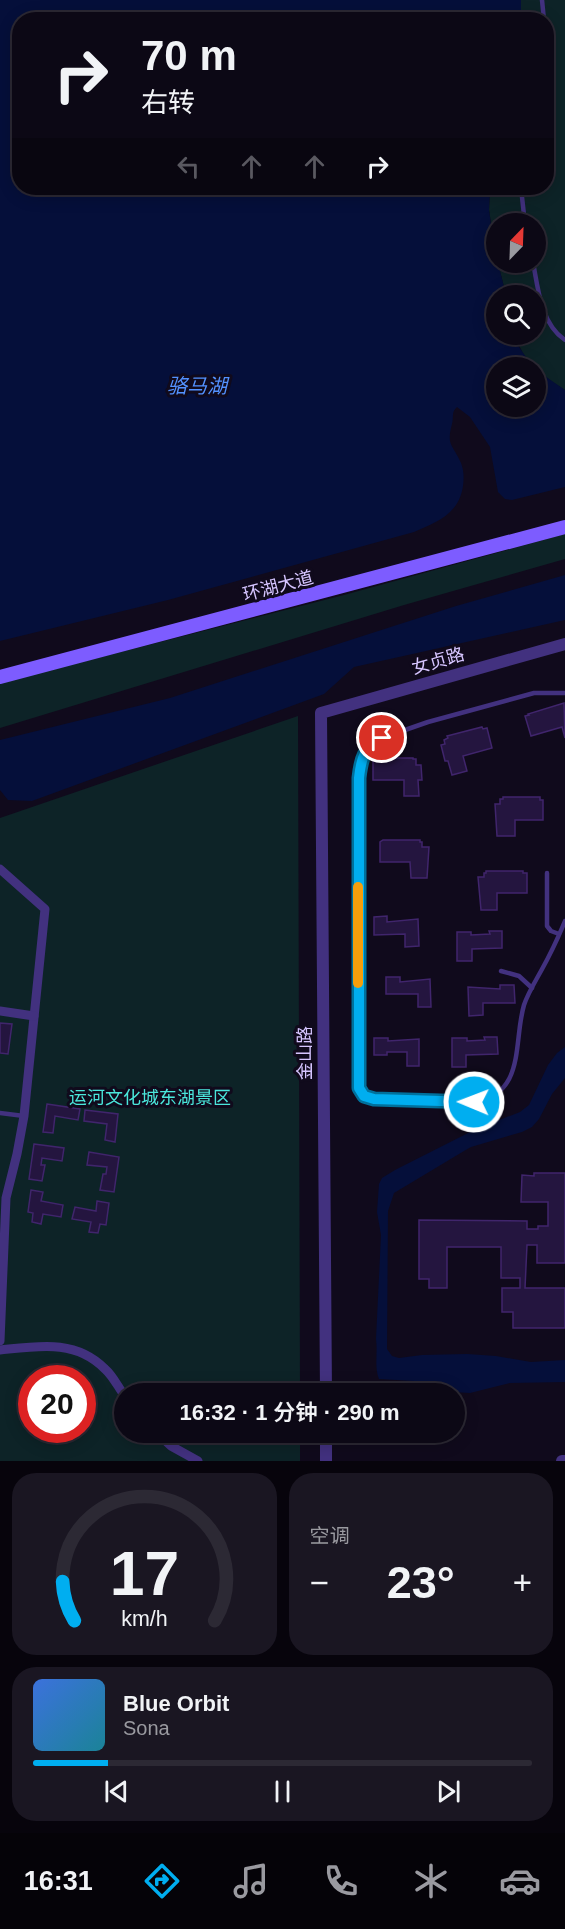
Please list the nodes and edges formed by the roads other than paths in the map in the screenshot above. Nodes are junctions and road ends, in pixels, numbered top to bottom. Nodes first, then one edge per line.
1 (522, 195) edge
2 (524, 213) edge
3 (536, 273) edge
4 (565, 340) edge
5 (565, 527) edge
6 (565, 644) edge
7 (0, 677) edge
8 (565, 693) edge
9 (321, 713) joint
10 (0, 869) edge
11 (547, 873) dead end
12 (565, 921) edge
13 (560, 934) junction
14 (501, 971) dead end
15 (532, 988) junction
16 (0, 1011) edge
17 (34, 1016) junction
18 (0, 1113) edge
19 (24, 1116) junction
20 (0, 1341) edge
21 (0, 1350) edge
22 (115, 1383) edge
23 (326, 1383) edge
24 (168, 1443) edge
25 (326, 1443) edge
26 (198, 1461) edge
27 (326, 1461) edge

1 - 2 lane
3 - 4 lane
5 - 7 main road, 环湖大道
6 - 9 street, 女贞路
8 - 15 lane
9 - 23 street, 金山路
10 - 17 street
11 - 13 lane
12 - 13 lane
13 - 15 lane
14 - 15 lane
16 - 17 street
17 - 19 street
18 - 19 lane
19 - 20 street
21 - 22 street
24 - 26 street
25 - 27 street

